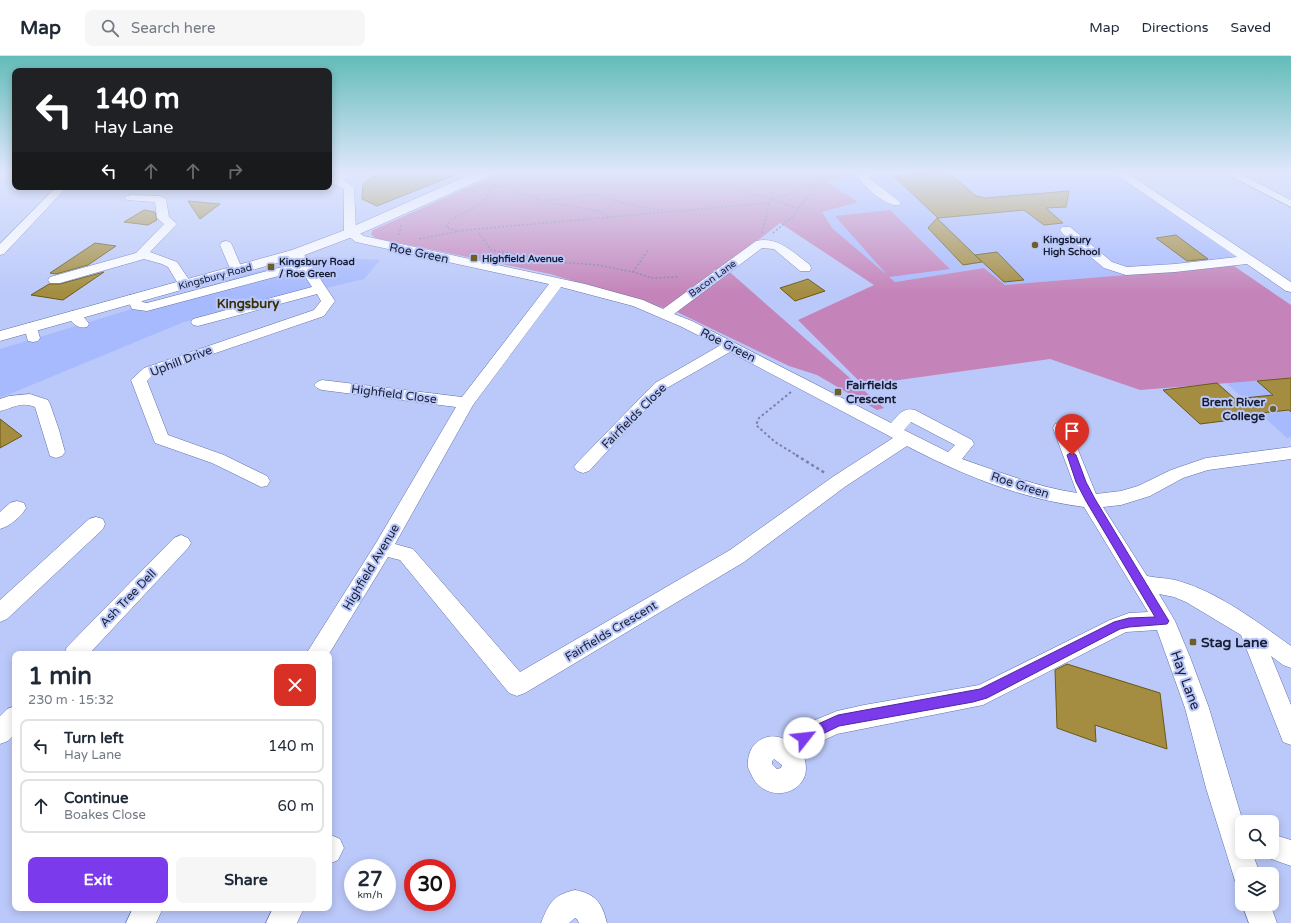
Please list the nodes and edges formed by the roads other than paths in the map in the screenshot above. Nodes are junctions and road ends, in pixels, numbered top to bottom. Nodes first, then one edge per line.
1 (38, 211) edge
2 (162, 211) edge
3 (350, 211) edge
4 (397, 211) edge
5 (1176, 211) edge
6 (1066, 230) dead end
7 (350, 232) junction
8 (226, 245) dead end
9 (0, 251) edge
10 (144, 254) junction
11 (301, 259) junction
12 (1248, 260) junction
13 (805, 268) dead end
14 (237, 271) junction
15 (55, 280) dead end
16 (558, 282) junction
17 (185, 284) junction
18 (1291, 288) edge
19 (320, 289) junction
20 (134, 298) junction
21 (665, 314) junction
22 (198, 322) dead end
23 (2, 333) edge
24 (730, 346) junction
25 (322, 385) dead end
26 (466, 403) junction
27 (0, 406) edge
28 (1061, 428) dead end
29 (900, 434) junction
30 (56, 452) dead end
31 (1291, 453) edge
32 (950, 461) junction
33 (583, 467) dead end
34 (261, 481) dead end
35 (1090, 501) junction
36 (17, 508) dead end
37 (0, 522) edge
38 (96, 524) dead end
39 (181, 543) dead end
40 (383, 548) junction
41 (1142, 584) junction
42 (0, 613) edge
43 (1164, 621) junction
44 (1249, 629) junction
45 (78, 651) edge
46 (319, 651) edge
47 (1291, 658) edge
48 (12, 720) edge
49 (0, 733) edge
50 (1291, 734) edge
51 (788, 752) dead end
52 (1235, 828) edge
53 (1279, 849) edge
54 (1291, 853) edge
55 (147, 911) edge
56 (288, 911) edge
57 (1259, 911) edge
58 (140, 923) edge
59 (280, 923) edge
60 (555, 923) edge
61 (593, 923) edge
62 (1263, 923) edge

1 - 9 street
2 - 10 street
3 - 7 street
4 - 7 main road, Kingsbury Road
5 - 12 street
6 - 12 street
7 - 11 main road, Kingsbury Road
7 - 16 street, Roe Green
8 - 14 street
10 - 15 street
10 - 17 street
11 - 14 main road, Kingsbury Road
11 - 19 street, Uphill Drive
11 - 20 street
12 - 18 street
13 - 21 street, Bacon Lane
14 - 17 main road, Kingsbury Road
16 - 21 street, Roe Green
16 - 26 street, Highfield Avenue
17 - 20 main road, Kingsbury Road
19 - 22 street
19 - 34 street, Uphill Drive
20 - 23 main road, Kingsbury Road
21 - 24 street, Roe Green
24 - 29 street, Roe Green
24 - 33 street, Fairfields Close
25 - 26 street, Highfield Close
26 - 40 street, Highfield Avenue
27 - 30 street
28 - 35 street, Hay Lane
29 - 32 street, Roe Green
29 - 32 street, Fairfields Crescent
29 - 40 street, Fairfields Crescent
31 - 35 street
32 - 35 street, Roe Green
35 - 41 street, Hay Lane
36 - 37 street
38 - 42 street
39 - 45 street, Ash Tree Dell
40 - 46 street, Highfield Avenue
41 - 43 street, Hay Lane
41 - 44 street
43 - 51 street
43 - 52 street, Hay Lane
44 - 47 street
44 - 50 street
48 - 49 street
53 - 54 street
55 - 58 street
56 - 59 street
57 - 62 street
60 - 61 street

